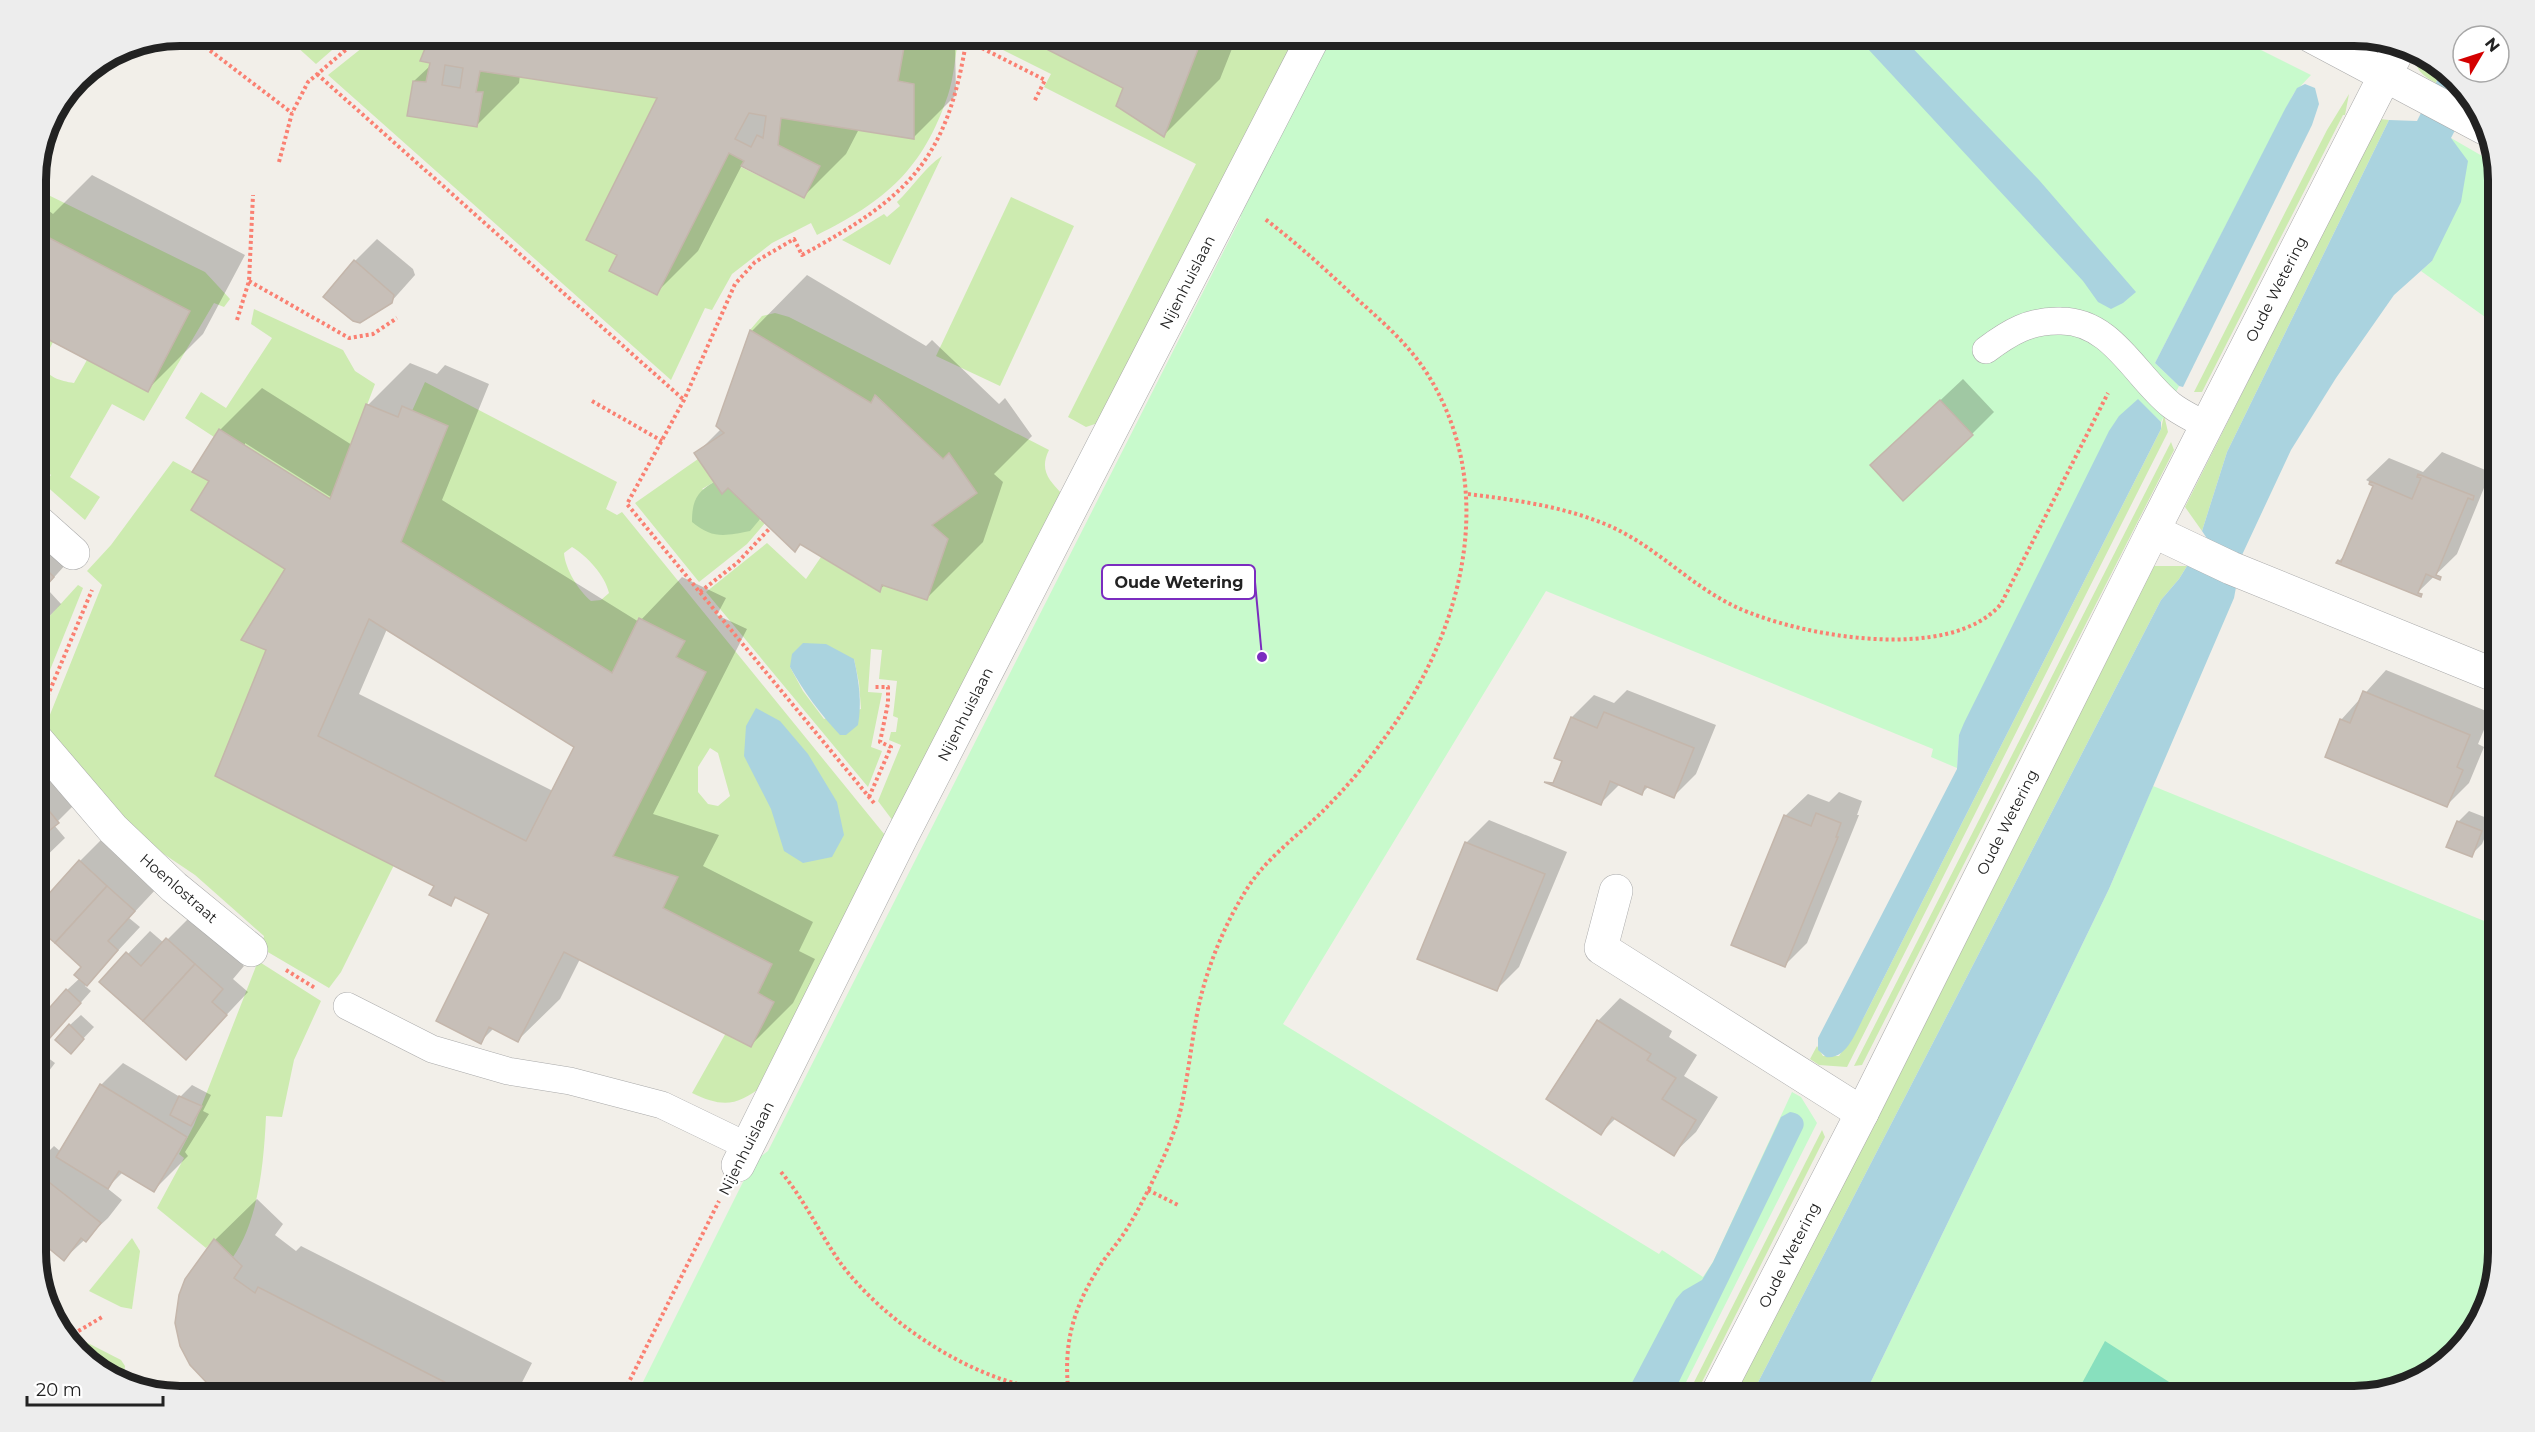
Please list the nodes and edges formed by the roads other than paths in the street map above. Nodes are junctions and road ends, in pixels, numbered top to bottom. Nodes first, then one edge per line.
1 (1309, 46) edge
2 (2343, 46) edge
3 (2392, 61) edge
4 (2476, 124) edge
5 (1986, 350) dead end
6 (2206, 426) junction
7 (47, 530) edge
8 (2153, 531) junction
9 (73, 553) road end
10 (2488, 673) edge
11 (47, 735) edge
12 (1616, 891) dead end
13 (251, 950) road end
14 (347, 1006) road end
15 (1862, 1113) junction
16 (744, 1153) joint
17 (1721, 1386) edge

1 - 16 street, Nijenhuislaan
2 - 3 street
3 - 4 street
3 - 6 street, Oude Wetering
5 - 6 lane
6 - 8 street, Oude Wetering
7 - 9 street
8 - 10 street
8 - 15 street, Oude Wetering
11 - 13 street, Hoenlostraat
12 - 15 street
14 - 16 lane
15 - 17 street, Oude Wetering

